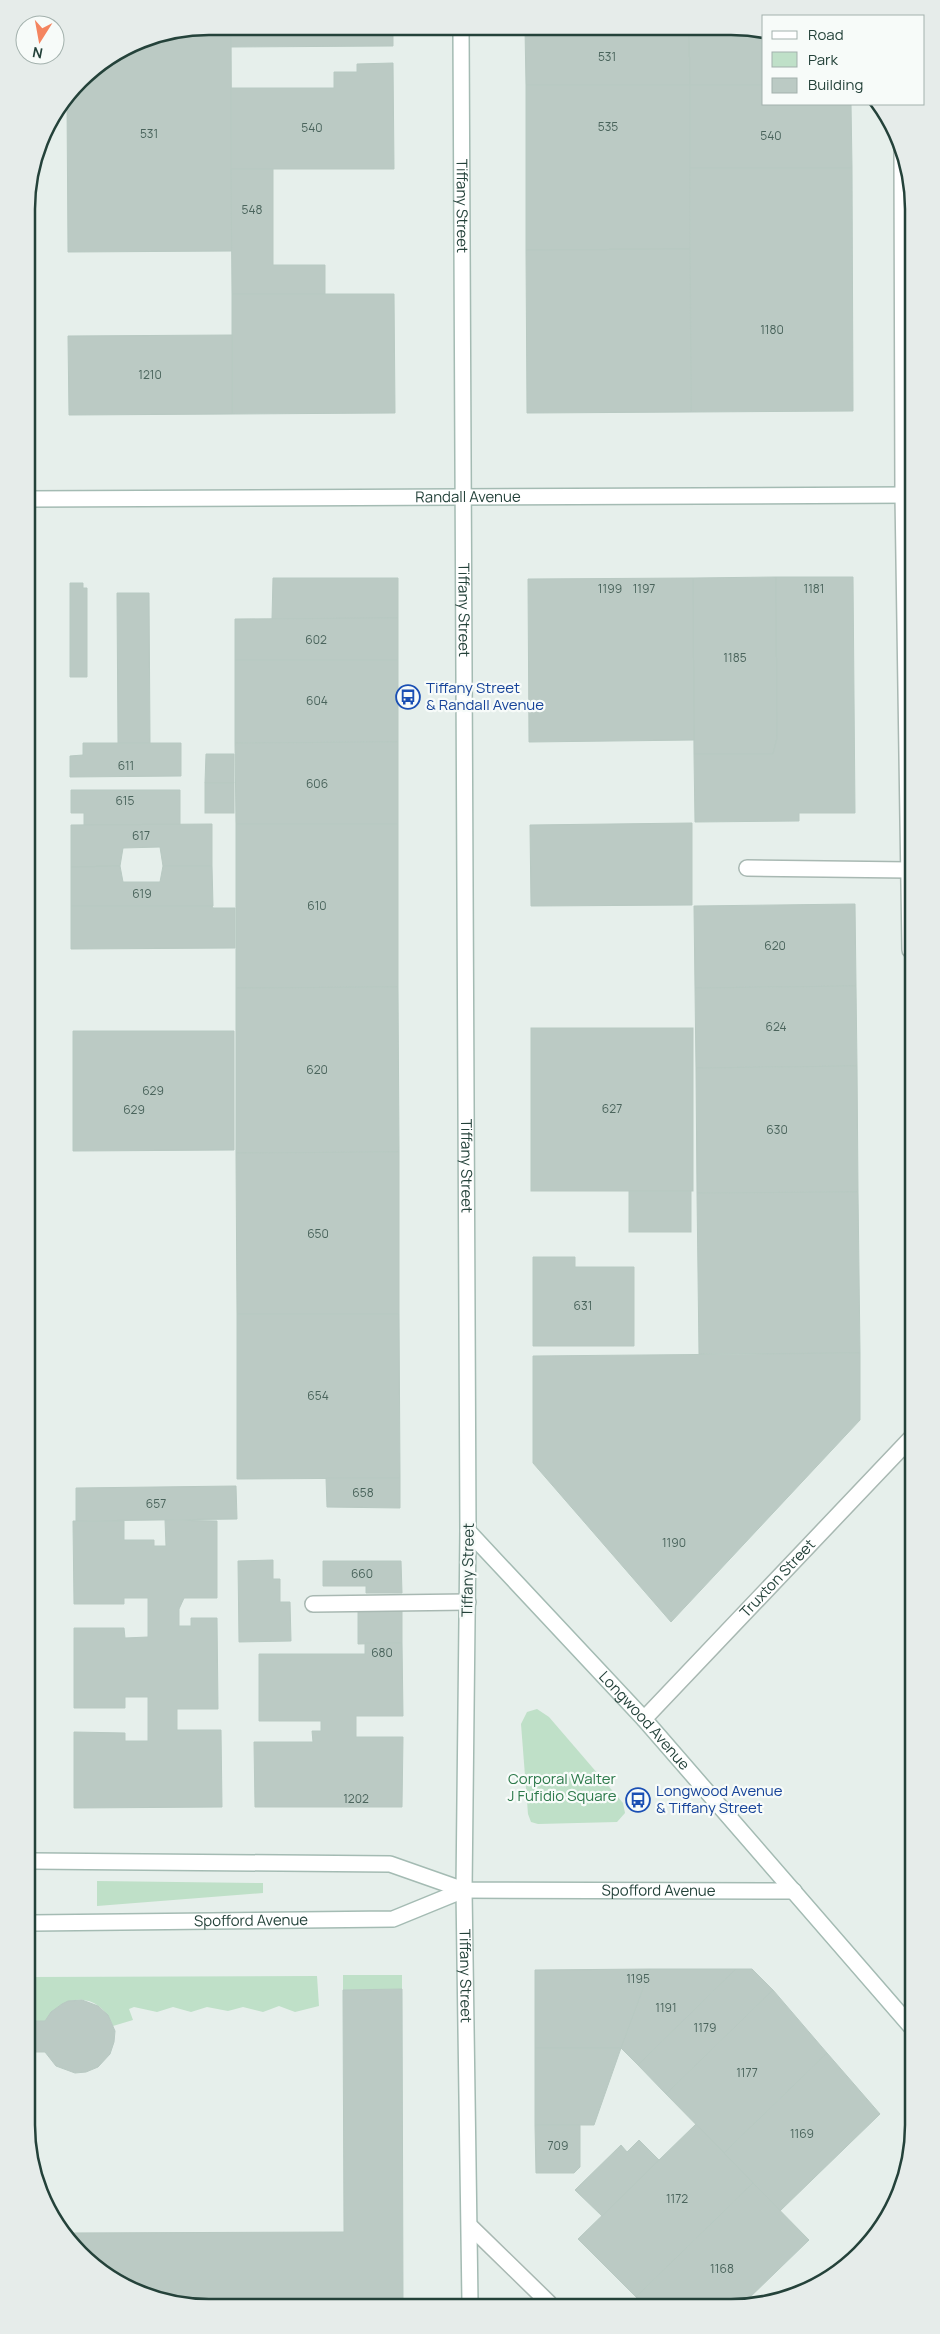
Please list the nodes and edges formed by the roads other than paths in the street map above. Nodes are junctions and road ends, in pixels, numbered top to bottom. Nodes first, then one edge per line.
1 (461, 35) edge
2 (902, 179) edge
3 (905, 408) edge
4 (905, 495) edge
5 (462, 497) junction
6 (35, 499) edge
7 (747, 868) dead end
8 (905, 870) edge
9 (905, 1444) edge
10 (468, 1531) junction
11 (468, 1602) junction
12 (313, 1604) dead end
13 (644, 1719) junction
14 (35, 1860) edge
15 (464, 1890) junction
16 (794, 1891) junction
17 (35, 1923) edge
18 (905, 2020) edge
19 (470, 2226) junction
20 (470, 2299) edge
21 (545, 2299) edge

1 - 5 street, Tiffany Street
2 - 3 street
4 - 5 street, Randall Avenue
5 - 6 street, Randall Avenue
5 - 10 street, Tiffany Street
7 - 8 street
9 - 13 street, Truxton Street
10 - 11 street, Tiffany Street
10 - 13 street, Longwood Avenue
11 - 12 street
11 - 15 street, Tiffany Street
13 - 16 street, Longwood Avenue
14 - 15 street, Spofford Avenue
15 - 16 street, Spofford Avenue
15 - 17 street, Spofford Avenue
15 - 19 street, Tiffany Street
16 - 18 street, Longwood Avenue
19 - 20 street, Tiffany Street
19 - 21 street

